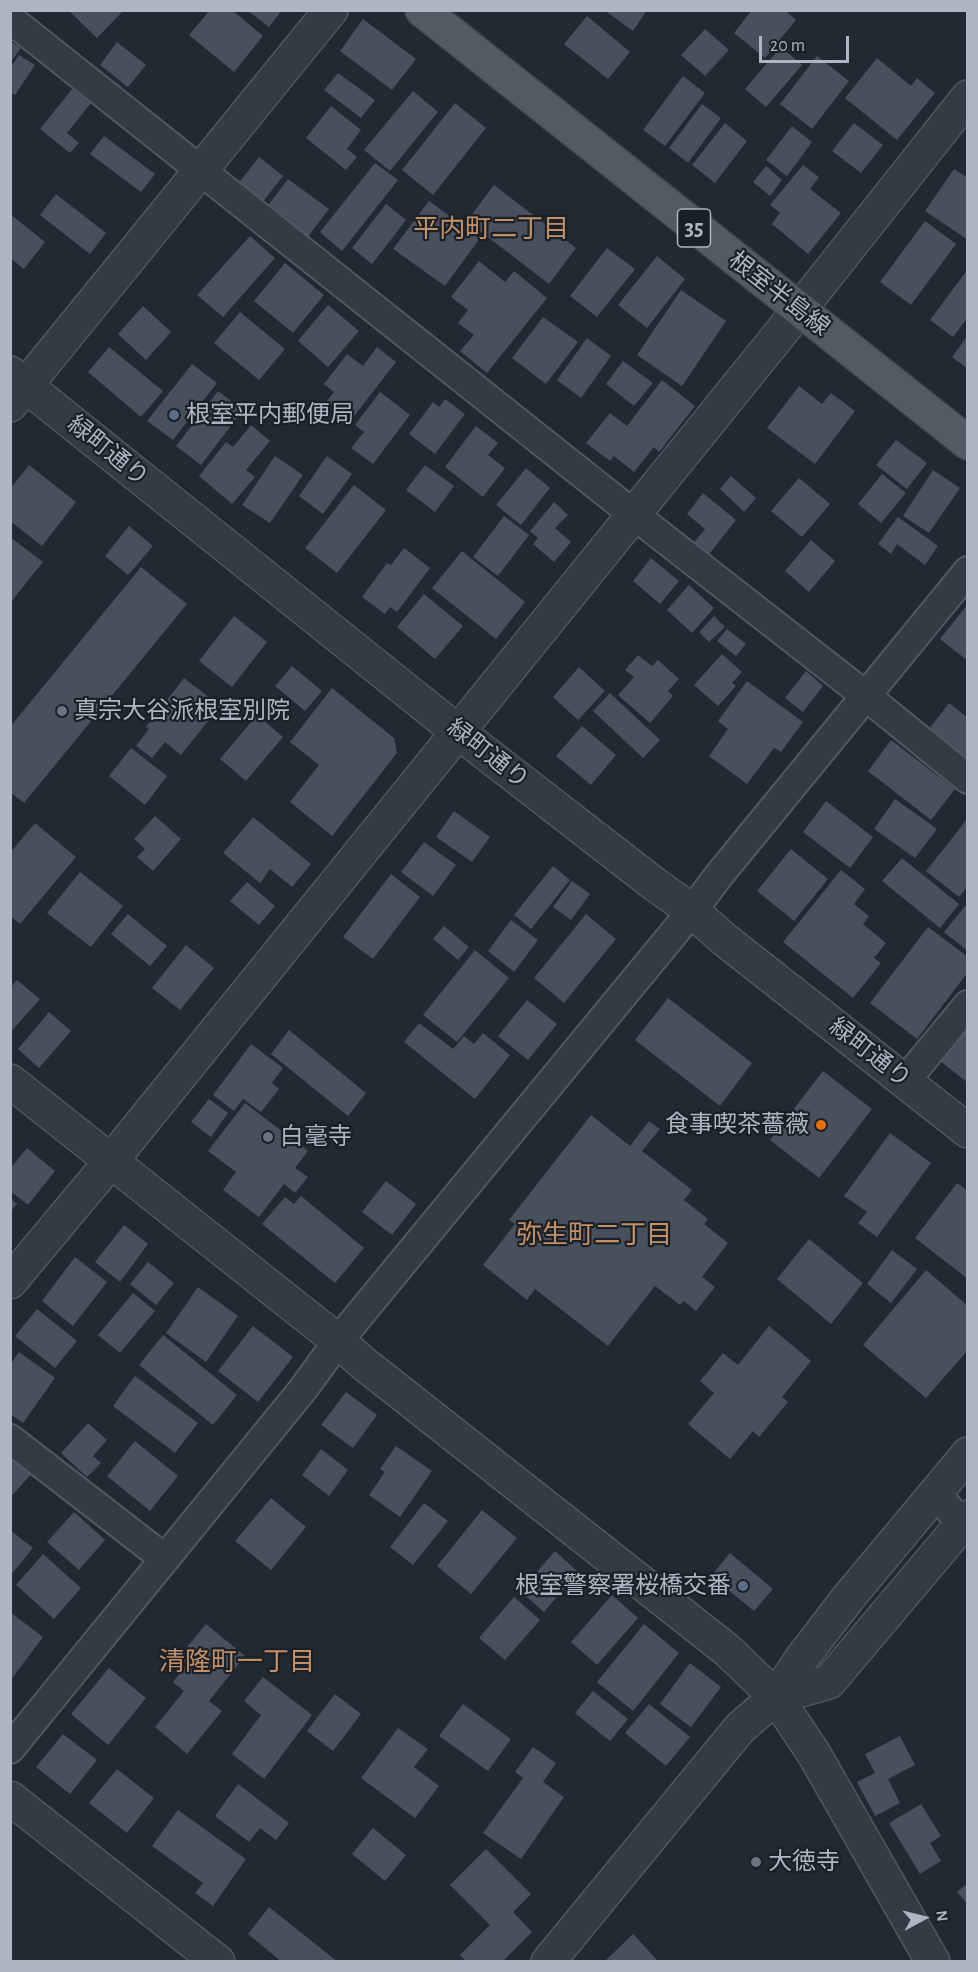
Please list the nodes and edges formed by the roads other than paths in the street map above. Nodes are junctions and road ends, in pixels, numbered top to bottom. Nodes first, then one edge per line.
1 (331, 10) edge
2 (422, 10) edge
3 (10, 19) edge
4 (968, 97) edge
5 (200, 170) junction
6 (800, 309) junction
7 (16, 388) edge
8 (968, 444) edge
9 (633, 514) junction
10 (968, 571) edge
11 (866, 696) junction
12 (457, 731) junction
13 (968, 779) edge
14 (692, 911) junction
15 (968, 1005) edge
16 (10, 1081) edge
17 (905, 1081) junction
18 (968, 1131) edge
19 (111, 1161) junction
20 (10, 1282) edge
21 (338, 1341) junction
22 (10, 1438) edge
23 (968, 1454) edge
24 (936, 1493) junction
25 (966, 1524) edge
26 (165, 1559) junction
27 (776, 1697) junction
28 (10, 1749) edge
29 (10, 1797) edge
30 (218, 1962) edge
31 (548, 1962) edge
32 (933, 1962) edge

1 - 5 street
2 - 6 main road, 根室半島線 / 35
3 - 5 street
4 - 6 street
5 - 7 street
5 - 9 street
6 - 8 main road, 根室半島線 / 35
6 - 9 street
7 - 12 street, 緑町通り
9 - 11 street
9 - 12 street
10 - 11 street
11 - 13 street
11 - 14 street
12 - 14 street, 緑町通り
12 - 19 street
14 - 17 street, 緑町通り
14 - 21 street
15 - 17 street
16 - 19 street
17 - 18 street, 緑町通り
19 - 20 street
19 - 21 street
21 - 26 street
21 - 27 street
22 - 26 street
23 - 24 street
24 - 25 street
24 - 27 street
25 - 27 street
26 - 28 street
27 - 31 street
27 - 32 street
29 - 30 street

